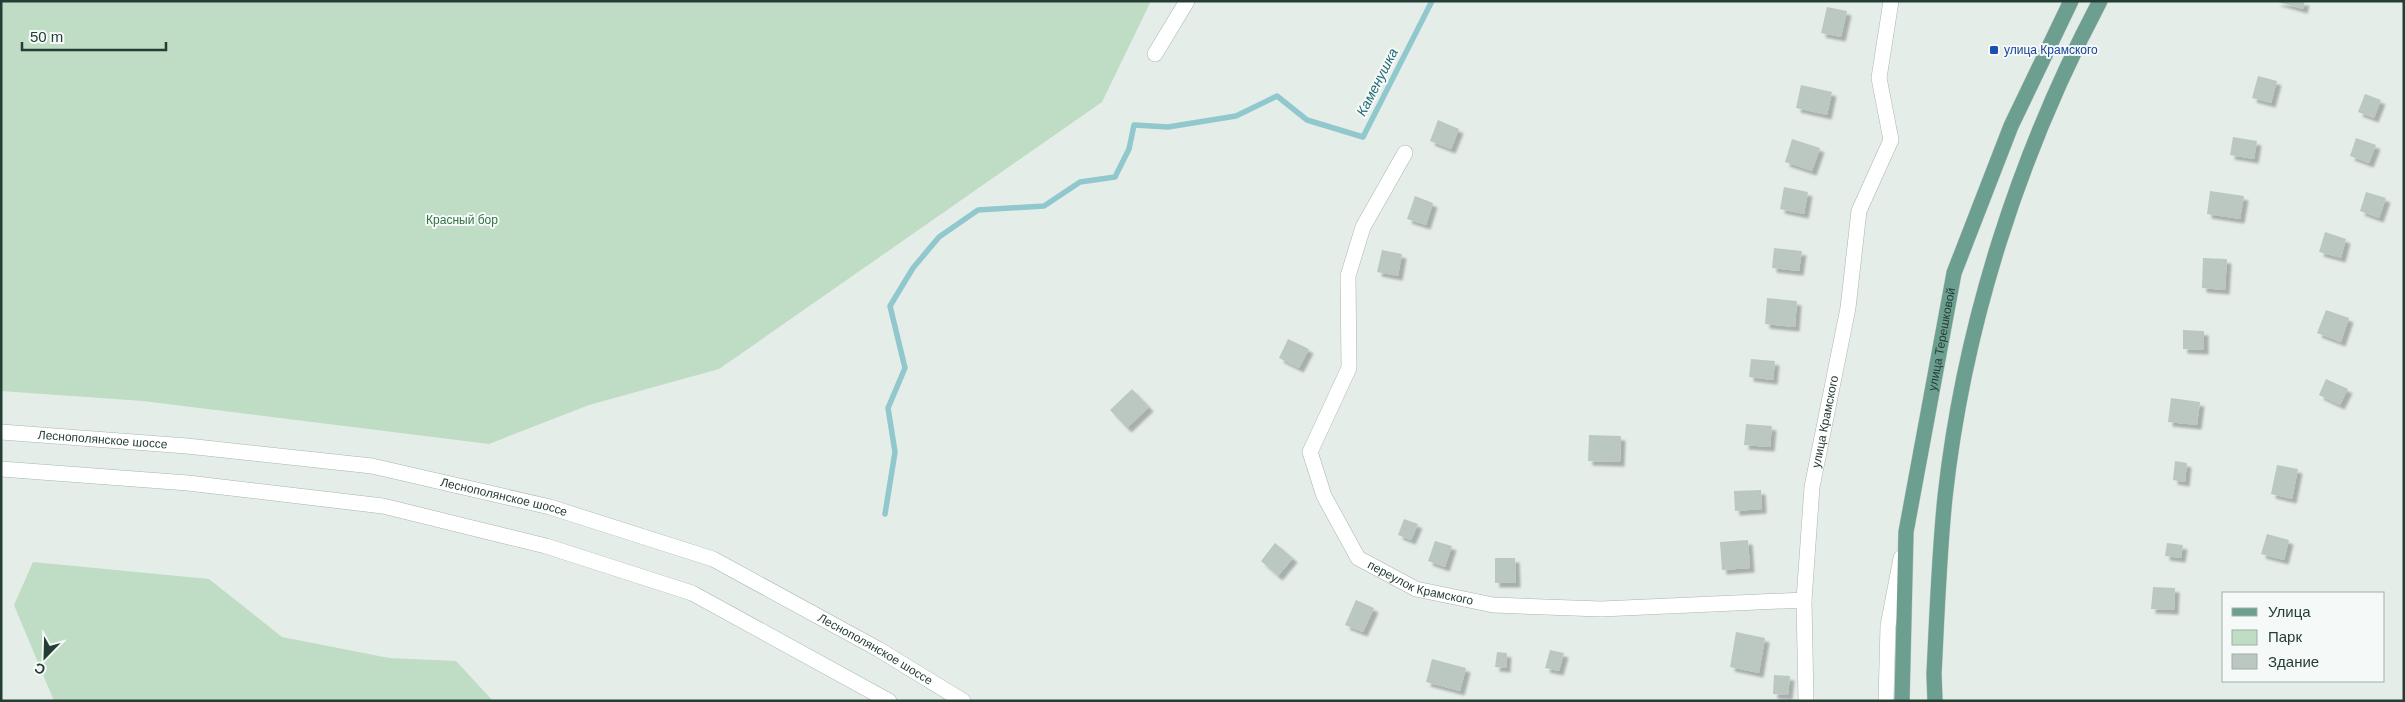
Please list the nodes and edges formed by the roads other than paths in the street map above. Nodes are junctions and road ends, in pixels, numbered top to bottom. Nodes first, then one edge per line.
1 (1188, 1) edge
2 (1891, 1) edge
3 (2071, 1) edge
4 (2100, 1) edge
5 (1156, 54) dead end
6 (1405, 153) dead end
7 (1, 432) edge
8 (1, 469) edge
9 (1906, 532) junction
10 (1804, 600) junction
11 (889, 701) edge
12 (963, 701) edge
13 (1806, 701) edge
14 (1886, 701) edge
15 (1902, 701) edge
16 (1935, 701) edge

1 - 5 main road
2 - 10 main road, улица Крамского
3 - 9 main road, улица Терешковой
4 - 16 main road
6 - 10 main road, переулок Крамского
7 - 12 main road, Леснополянское шоссе
8 - 11 main road
9 - 14 main road
9 - 15 main road, улица Терешковой
10 - 13 main road, улица Крамского

